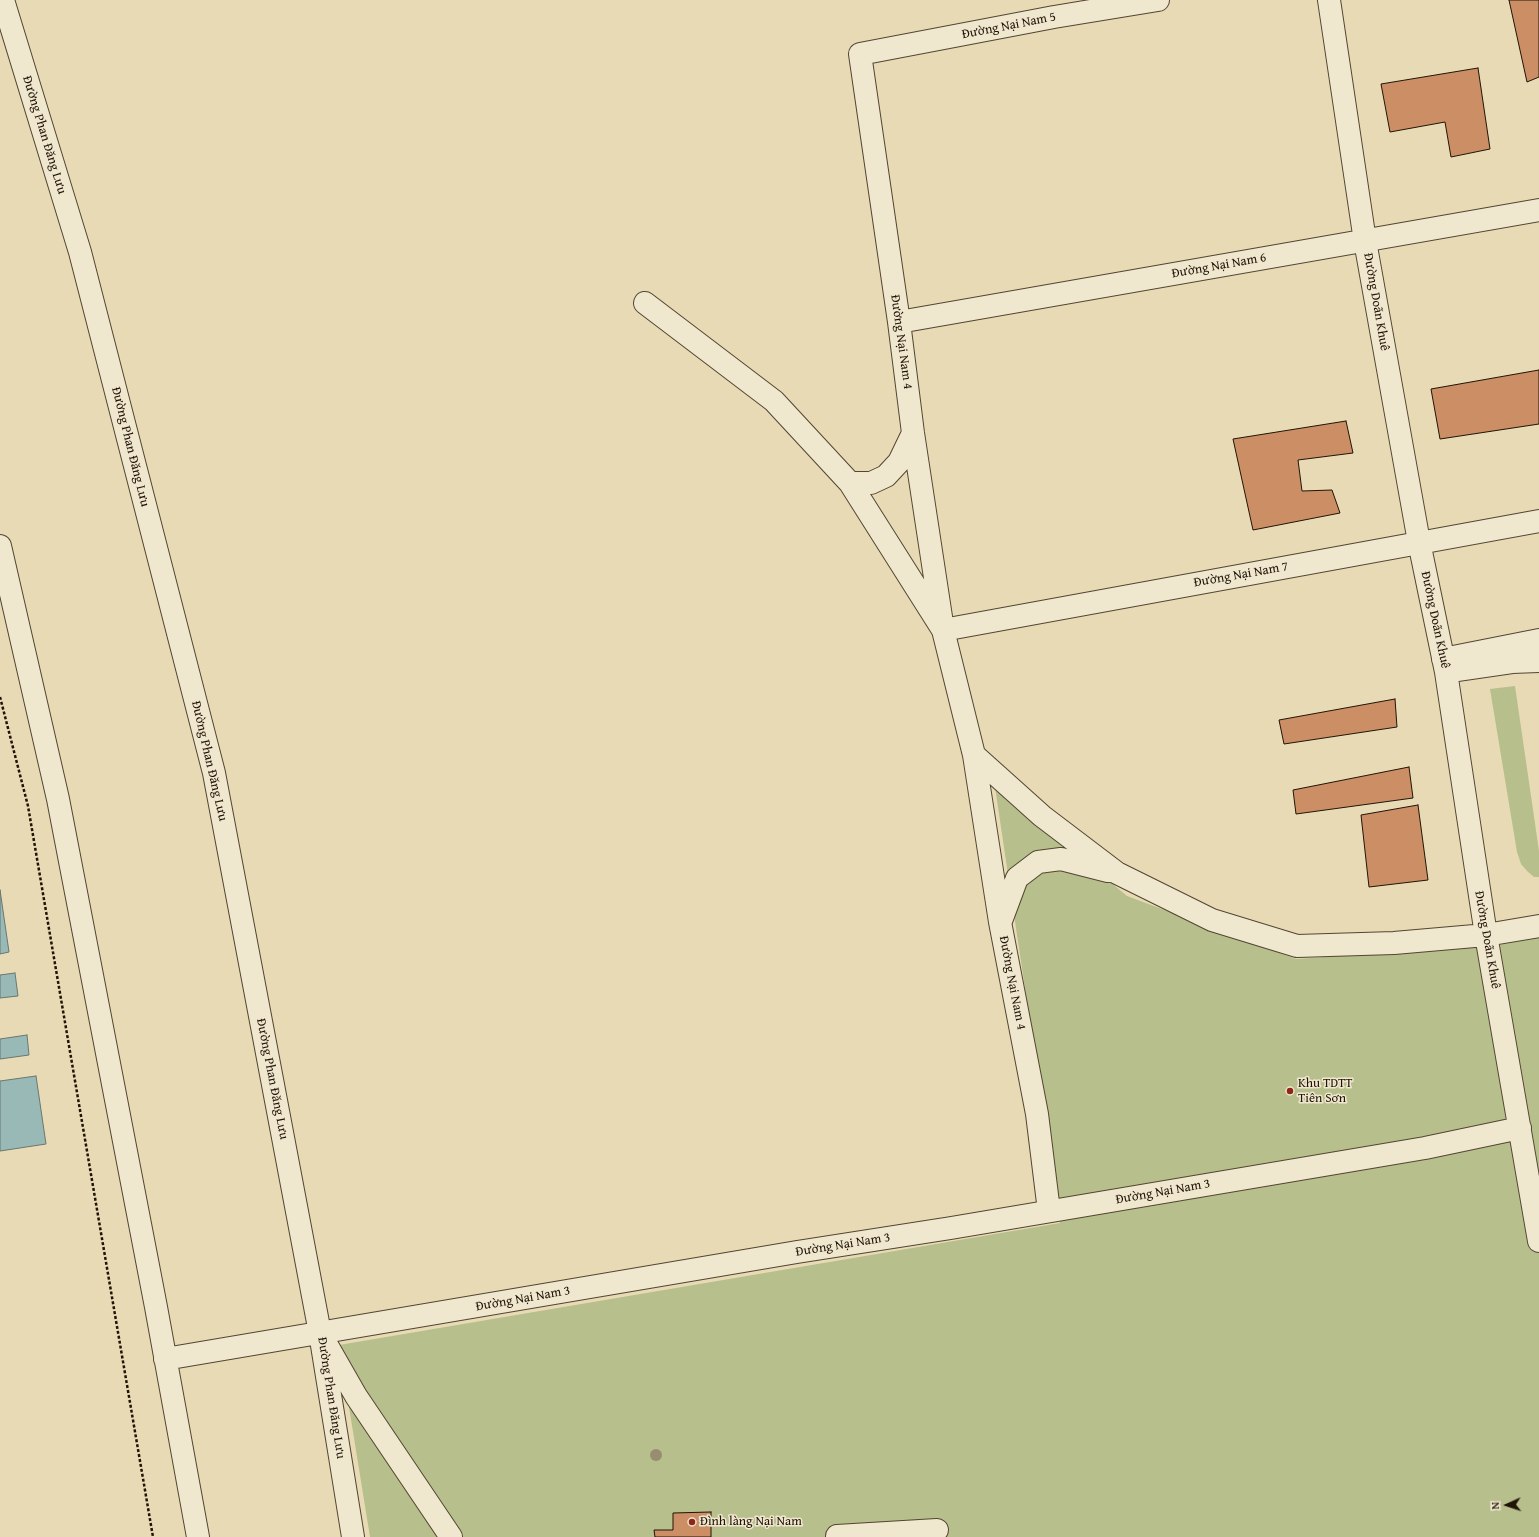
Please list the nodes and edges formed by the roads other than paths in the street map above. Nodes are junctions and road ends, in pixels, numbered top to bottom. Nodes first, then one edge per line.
1 (3, 0) edge
2 (1158, 0) edge
3 (1329, 0) edge
4 (860, 54) joint
5 (1539, 210) edge
6 (1365, 241) junction
7 (645, 303) dead end
8 (899, 322) junction
9 (913, 433) junction
10 (850, 483) junction
11 (1539, 521) edge
12 (1419, 542) junction
13 (0, 546) edge
14 (943, 630) junction
15 (1539, 640) edge
16 (1539, 650) edge
17 (1509, 654) junction
18 (1539, 661) edge
19 (1444, 666) junction
20 (974, 756) junction
21 (1117, 873) junction
22 (1000, 922) junction
23 (1539, 926) edge
24 (1486, 935) junction
25 (1520, 1128) junction
26 (1049, 1211) junction
27 (1539, 1241) edge
28 (320, 1333) junction
29 (165, 1359) junction
30 (937, 1530) dead end
31 (837, 1536) edge
32 (198, 1537) edge
33 (353, 1537) edge
34 (451, 1537) edge

1 - 28 street, Đường Phan Đăng Lưu
2 - 4 street, Đường Nại Nam 5
3 - 6 street, Đường Doãn Khuê
4 - 8 street, Đường Nại Nam 4
5 - 6 street, Đường Nại Nam 6
6 - 8 street, Đường Nại Nam 6
6 - 12 street, Đường Doãn Khuê
7 - 10 street
8 - 9 street, Đường Nại Nam 4
9 - 10 street
9 - 14 street, Đường Nại Nam 4
10 - 14 street
11 - 12 street, Đường Nại Nam 7
12 - 14 street, Đường Nại Nam 7
12 - 19 street, Đường Doãn Khuê
13 - 29 street
14 - 20 street, Đường Nại Nam 4
15 - 17 street
16 - 17 street
17 - 18 street
17 - 19 street
19 - 24 street, Đường Doãn Khuê
20 - 21 street
20 - 22 street, Đường Nại Nam 4
21 - 22 street
21 - 24 street
22 - 26 street, Đường Nại Nam 4
23 - 24 street
24 - 25 street, Đường Doãn Khuê
25 - 26 street, Đường Nại Nam 3
25 - 27 street, Đường Doãn Khuê
26 - 28 street, Đường Nại Nam 3
28 - 29 street, Đường Nại Nam 3
28 - 33 street, Đường Phan Đăng Lưu
28 - 34 street
29 - 32 street
30 - 31 street

